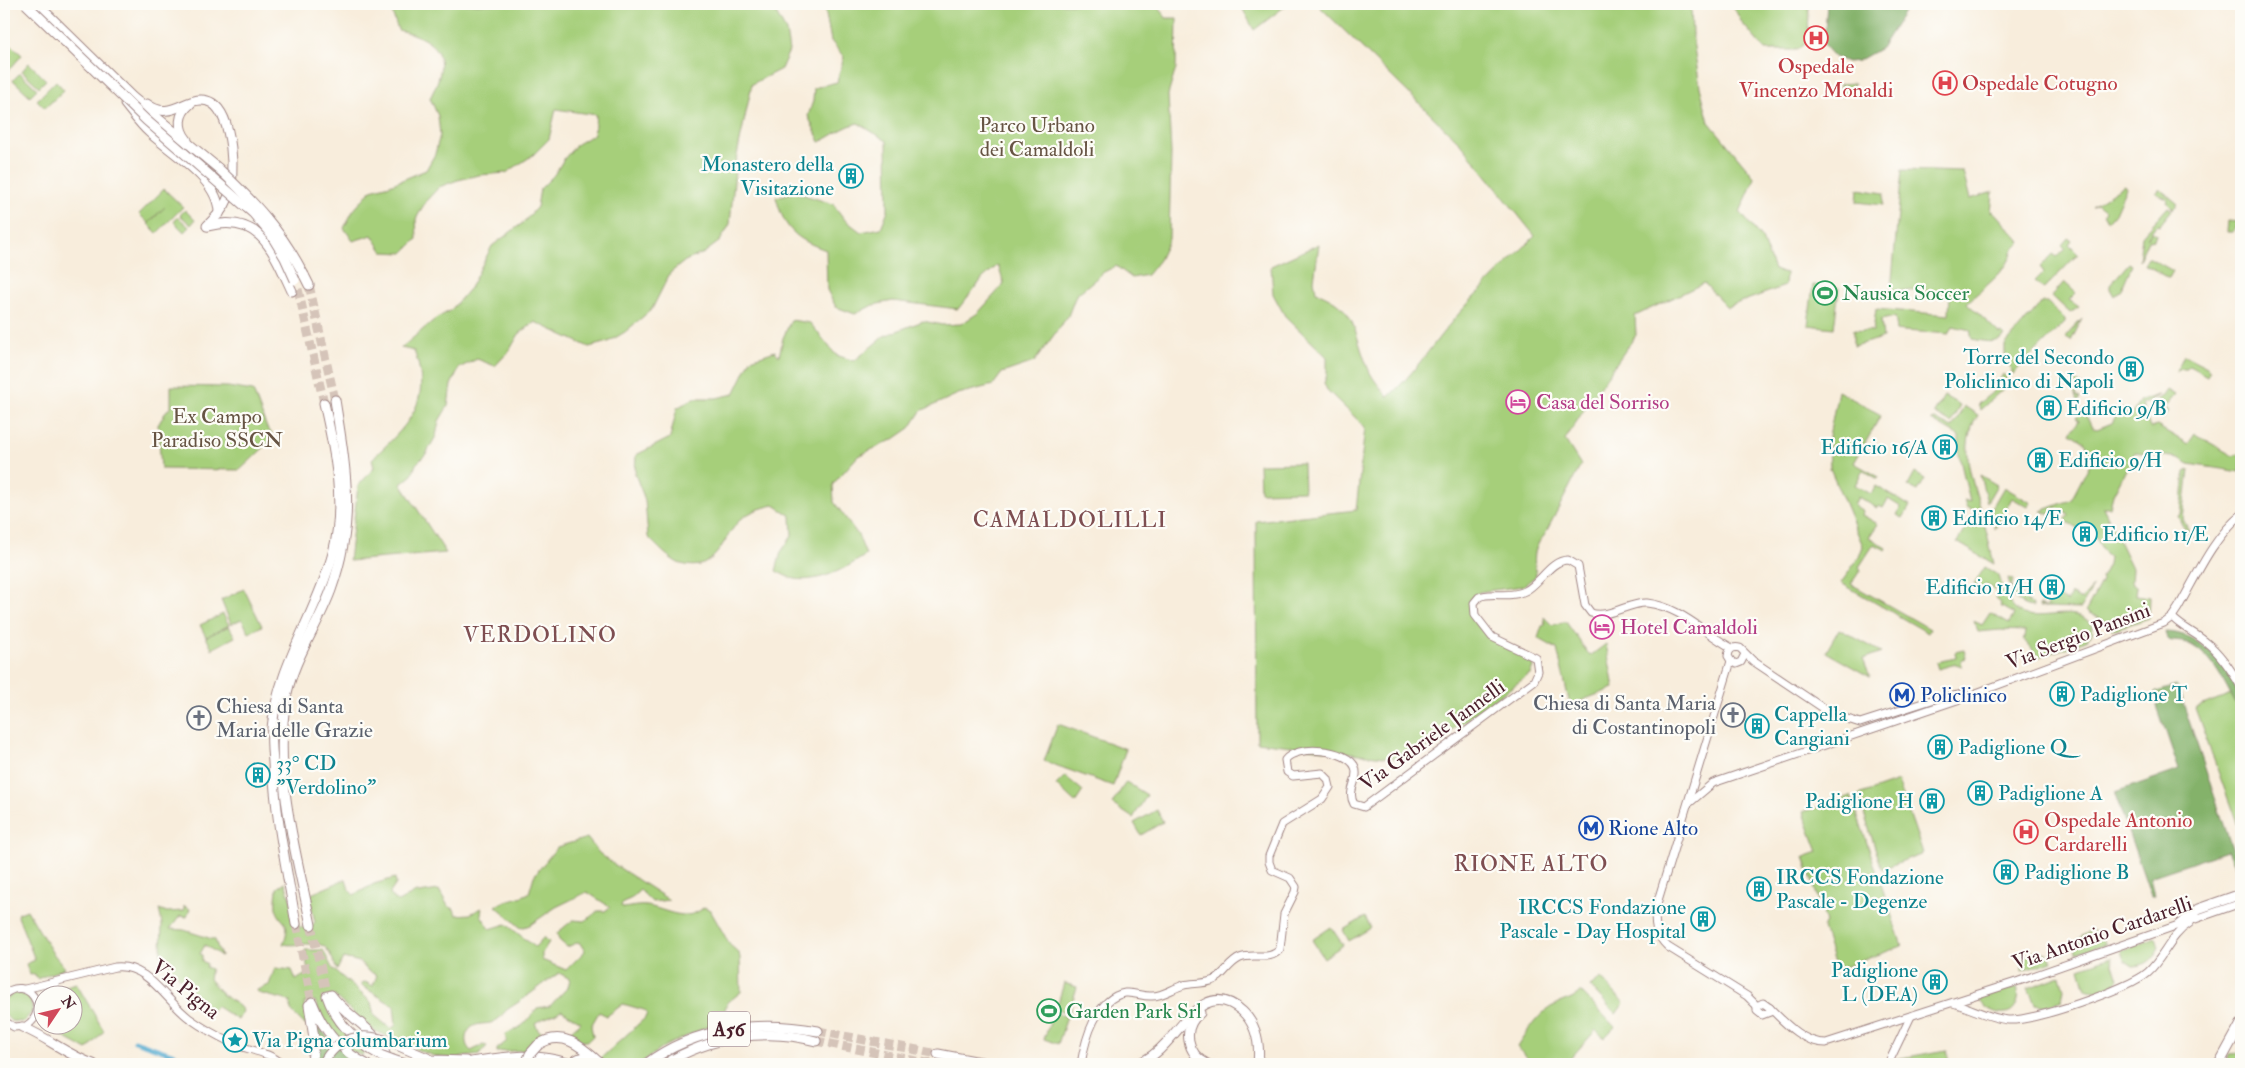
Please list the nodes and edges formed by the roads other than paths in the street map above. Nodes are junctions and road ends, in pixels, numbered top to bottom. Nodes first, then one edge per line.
1 (26, 4) edge
2 (37, 4) edge
3 (115, 80) junction
4 (105, 81) junction
5 (193, 102) junction
6 (198, 152) junction
7 (219, 214) junction
8 (309, 285) tunnel mouth
9 (334, 400) tunnel mouth
10 (324, 403) tunnel mouth
11 (336, 437) junction
12 (2241, 515) edge
13 (2172, 617) junction
14 (1730, 651) junction
15 (1745, 654) junction
16 (1731, 661) junction
17 (2241, 687) edge
18 (1977, 692) junction
19 (1688, 804) junction
20 (2241, 894) edge
21 (2241, 905) edge
22 (296, 924) tunnel mouth
23 (2179, 925) junction
24 (311, 926) tunnel mouth
25 (55, 983) junction
26 (53, 986) edge
27 (25, 989) junction
28 (4, 994) edge
29 (32, 994) edge
30 (1974, 996) junction
31 (1953, 1003) junction
32 (1976, 1012) junction
33 (1911, 1016) junction
34 (4, 1021) edge
35 (32, 1021) edge
36 (2241, 1024) edge
37 (22, 1027) junction
38 (818, 1031) tunnel mouth
39 (54, 1036) edge
40 (716, 1042) junction
41 (804, 1044) dead end
42 (731, 1045) dead end
43 (938, 1054) tunnel mouth
44 (72, 1055) junction
45 (390, 1062) edge
46 (460, 1063) edge
47 (93, 1064) edge
48 (282, 1064) edge
49 (312, 1064) edge
50 (323, 1064) edge
51 (366, 1064) edge
52 (405, 1064) edge
53 (526, 1064) edge
54 (571, 1064) edge
55 (590, 1064) edge
56 (601, 1064) edge
57 (646, 1064) edge
58 (665, 1064) edge
59 (991, 1064) edge
60 (1080, 1064) edge
61 (1138, 1064) edge
62 (1207, 1064) edge
63 (1255, 1064) edge
64 (1888, 1064) edge
65 (2219, 1064) edge

1 - 4 highway, bridge
2 - 3 highway
3 - 5 highway
3 - 6 highway
4 - 7 highway, bridge
4 - 7 highway, bridge
5 - 6 highway
5 - 7 highway
6 - 8 highway, bridge
9 - 11 highway
10 - 11 highway
11 - 22 highway
11 - 24 highway
12 - 13 main road
13 - 17 main road
13 - 18 main road, Via Sergio Pansini
14 - 15 main road
14 - 16 main road
14 - 60 main road, Via Gabriele Jannelli
15 - 16 main road
15 - 18 main road
16 - 19 main road
18 - 19 main road, Via Sergio Pansini
19 - 33 main road, Via Antonio Cardarelli
20 - 23 highway
21 - 23 main road, Via Antonio Cardarelli
21 - 32 main road, Via Antonio Cardarelli
23 - 30 main road, Via Antonio Cardarelli
25 - 26 main road
25 - 27 main road, Via Pigna
25 - 48 main road, Via Pigna
27 - 28 main road, Via Pigna
27 - 29 main road
30 - 31 main road, Via Antonio Cardarelli
30 - 32 main road
31 - 32 main road, Via Antonio Cardarelli
31 - 33 main road, Via Antonio Cardarelli
33 - 64 main road
34 - 37 main road
35 - 37 main road
36 - 65 highway
37 - 44 highway
38 - 57 highway, A56
39 - 44 highway
40 - 41 highway, A56
40 - 42 highway
40 - 58 highway, A56
43 - 59 highway
44 - 47 highway
45 - 45 highway, bridge
45 - 52 highway
46 - 50 highway, bridge
46 - 54 highway
49 - 51 highway
53 - 56 highway, bridge
54 - 55 main road
61 - 63 highway
62 - 63 highway

